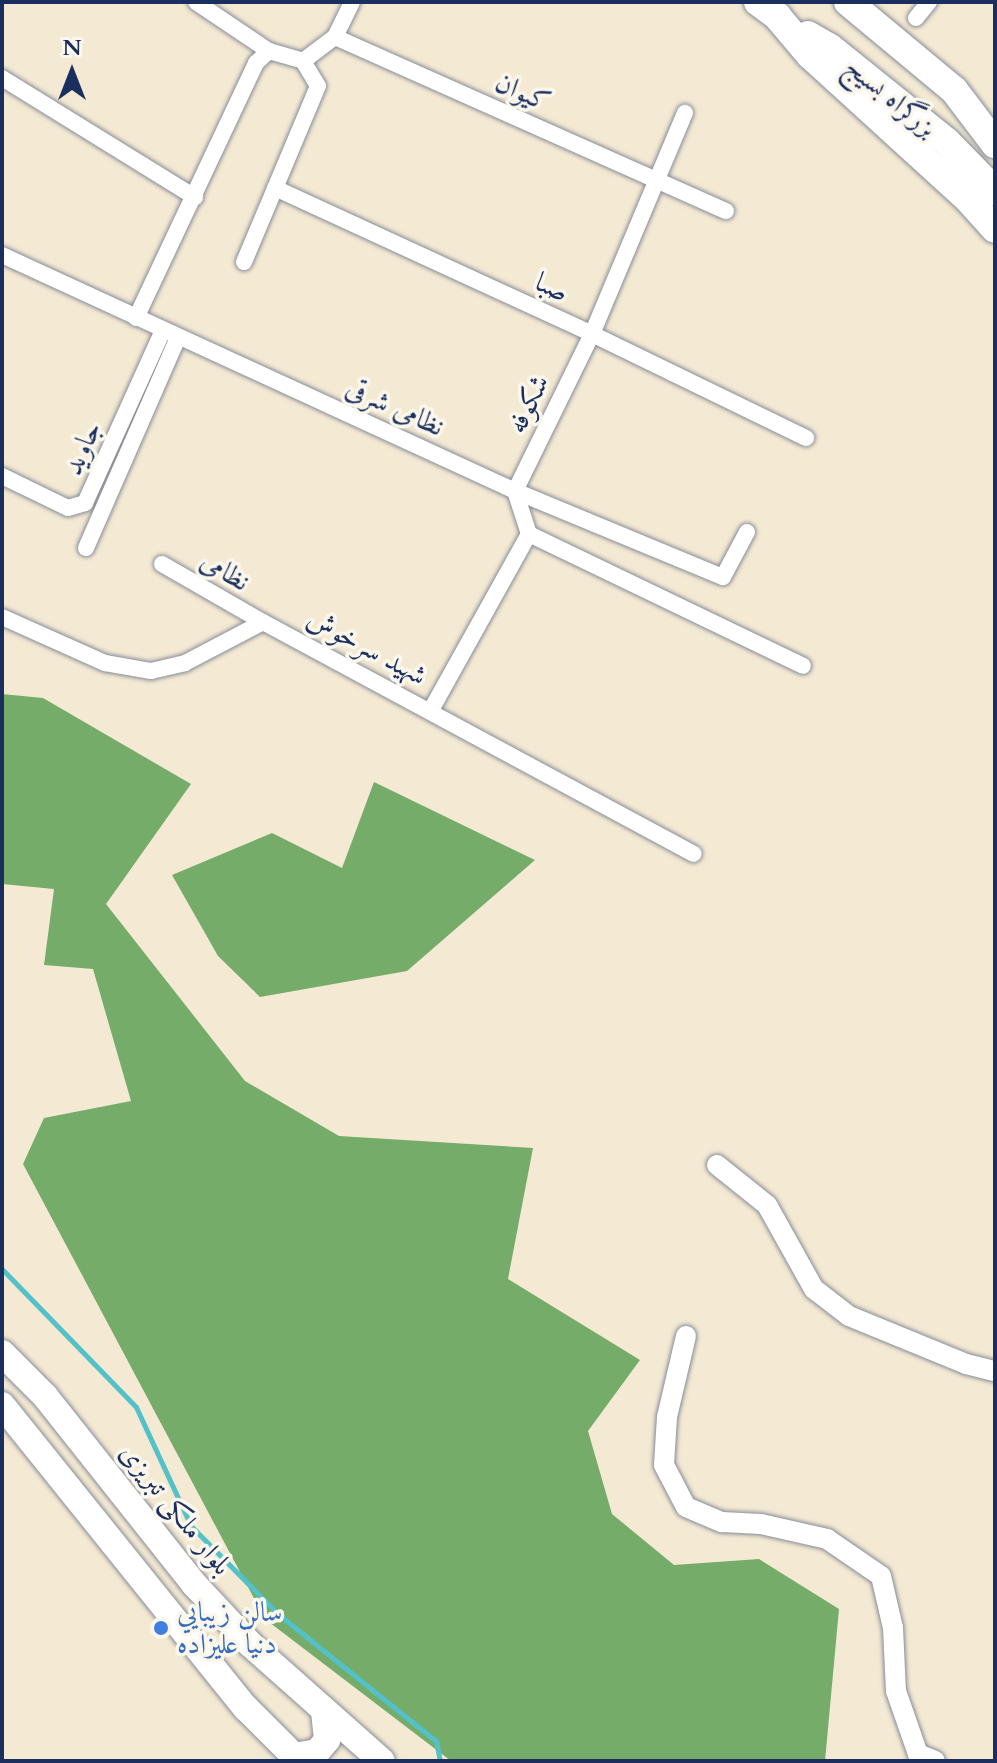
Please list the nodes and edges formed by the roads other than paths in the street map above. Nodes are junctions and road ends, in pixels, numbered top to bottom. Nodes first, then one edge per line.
1 (196, 2) edge
2 (352, 2) edge
3 (848, 2) edge
4 (929, 2) edge
5 (767, 9) edge
6 (916, 18) dead end
7 (335, 37) junction
8 (269, 51) junction
9 (303, 61) junction
10 (2, 78) edge
11 (954, 90) junction
12 (685, 113) dead end
13 (995, 118) edge
14 (995, 144) edge
15 (657, 180) junction
16 (275, 188) junction
17 (995, 191) edge
18 (195, 197) junction
19 (726, 211) dead end
20 (995, 229) edge
21 (2, 255) edge
22 (244, 262) dead end
23 (136, 318) junction
24 (171, 334) junction
25 (592, 334) junction
26 (806, 438) dead end
27 (2, 476) edge
28 (515, 491) junction
29 (747, 532) dead end
30 (529, 534) junction
31 (86, 548) dead end
32 (162, 564) dead end
33 (2, 617) edge
34 (263, 622) junction
35 (803, 666) dead end
36 (431, 710) junction
37 (694, 854) dead end
38 (717, 1165) dead end
39 (686, 1336) dead end
40 (2, 1353) edge
41 (995, 1371) edge
42 (2, 1405) edge
43 (324, 1710) junction
44 (296, 1758) edge
45 (382, 1761) edge
46 (935, 1761) edge

1 - 8 street
2 - 7 street
3 - 11 highway, بزرگراه بسیج
4 - 6 street
5 - 17 highway, بزرگراه بسیج
5 - 20 highway
7 - 9 street
7 - 15 street, کیوان
8 - 9 street
8 - 18 street
9 - 16 street
10 - 18 street
11 - 13 highway
11 - 14 highway, بزرگراه بسیج
12 - 15 street, شکوفه
15 - 19 street, کیوان
15 - 25 street, شکوفه
16 - 22 street
16 - 25 street, صبا
18 - 23 street
21 - 23 street, نظامی شرقی
23 - 24 street, نظامی شرقی
24 - 27 street, جاوید
24 - 28 street, نظامی شرقی
24 - 31 street
25 - 26 street, صبا
25 - 28 street, شکوفه
28 - 29 street, نظامی شرقی
28 - 30 street
30 - 35 street
30 - 36 street
32 - 34 street, نظامی
33 - 34 street, شهید سرخوش
34 - 36 street, شهید سرخوش
36 - 37 street, شهید سرخوش
38 - 41 street
39 - 46 street
40 - 43 main road, بلوار ملکى تبریزى
42 - 44 main road
43 - 44 main road
43 - 45 main road, بلوار ملکى تبریزى

